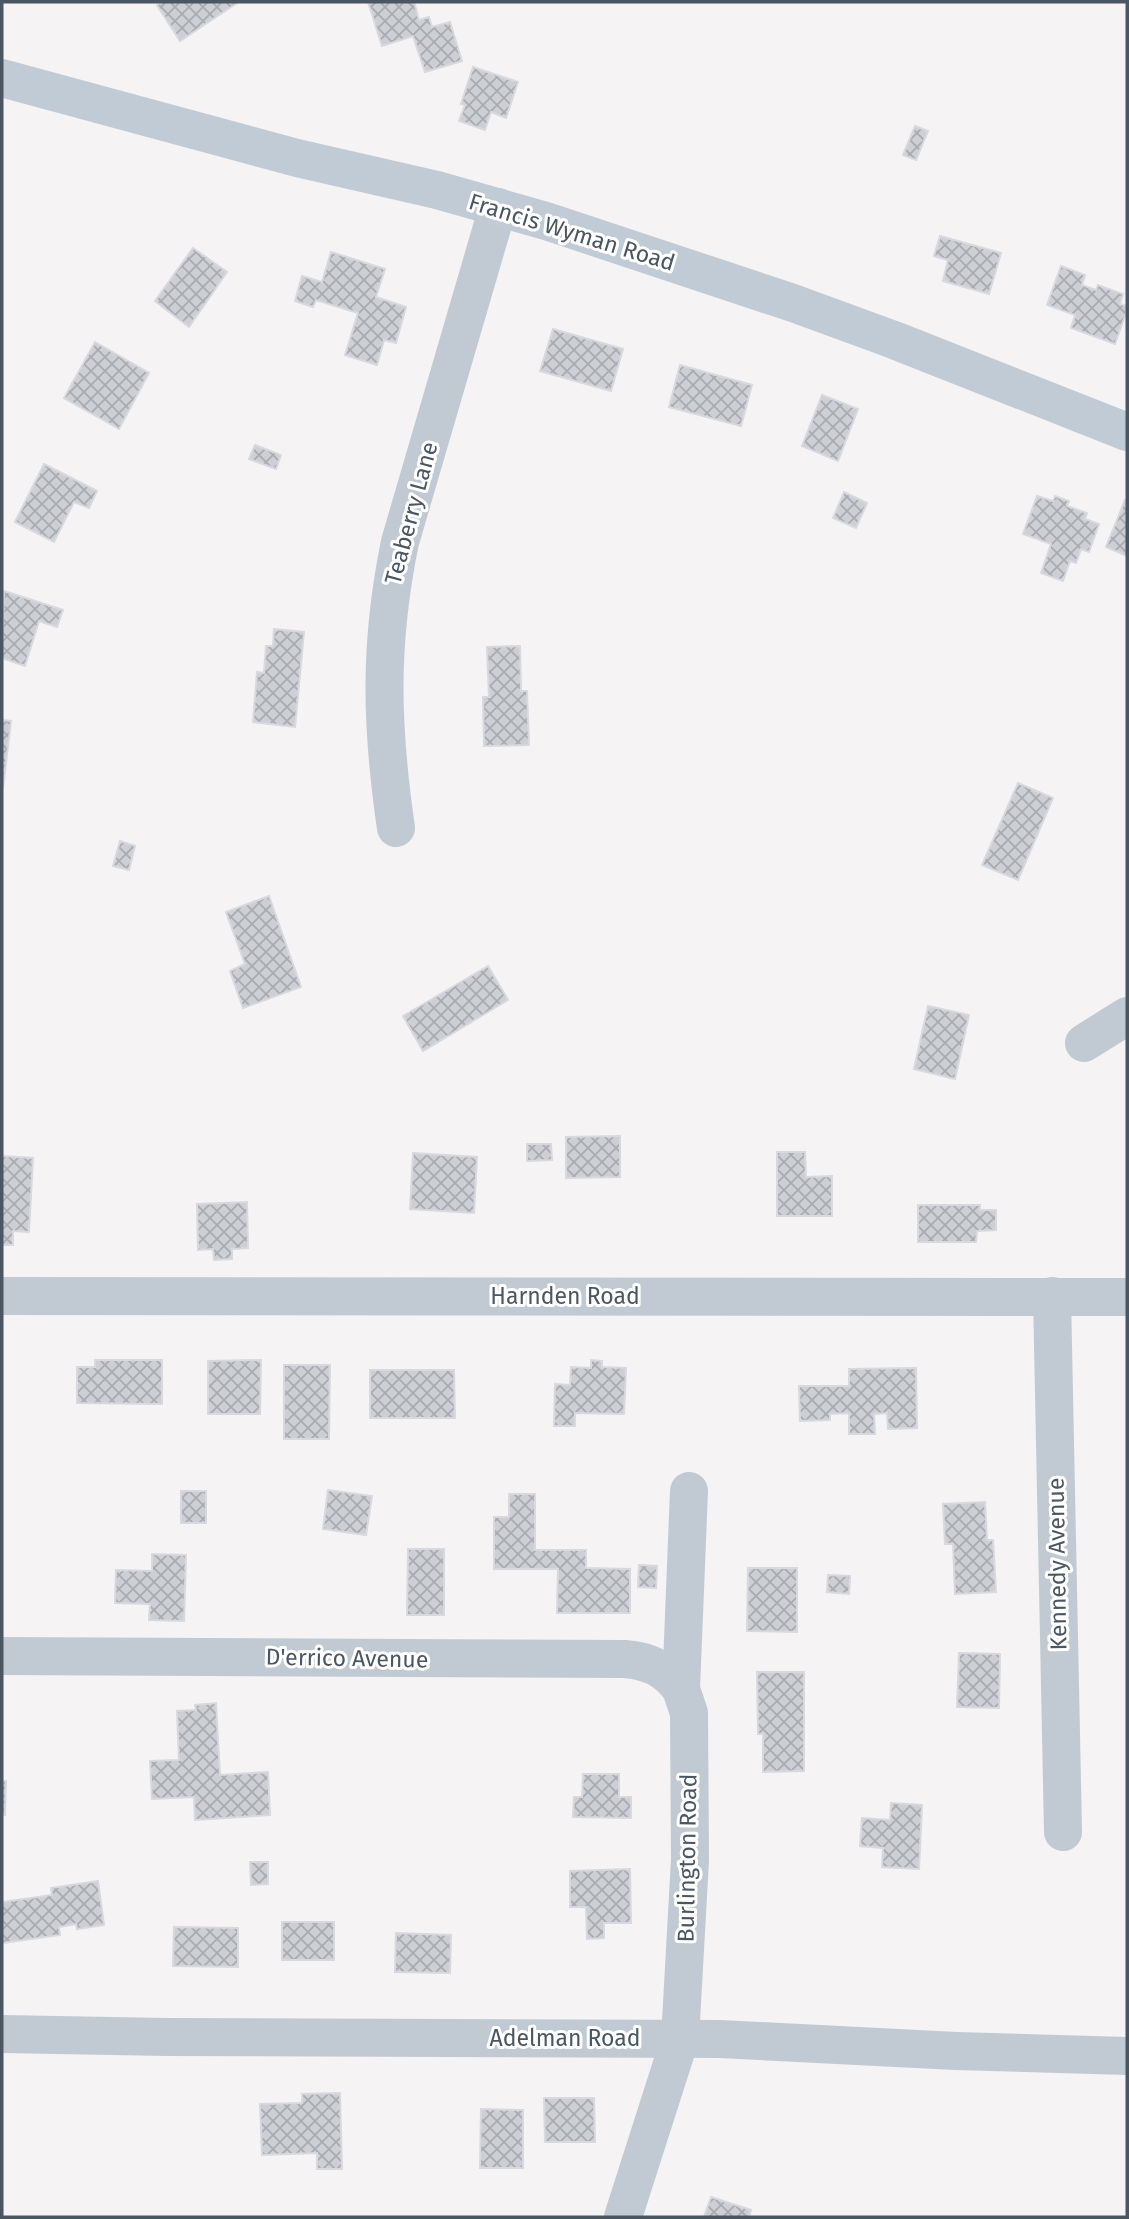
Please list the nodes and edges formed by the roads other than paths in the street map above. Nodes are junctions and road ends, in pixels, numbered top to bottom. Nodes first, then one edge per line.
1 (2, 78) edge
2 (498, 207) junction
3 (1127, 432) edge
4 (396, 828) dead end
5 (1127, 1016) edge
6 (1084, 1043) dead end
7 (2, 1296) edge
8 (1052, 1296) junction
9 (1127, 1297) edge
10 (690, 1491) dead end
11 (2, 1656) edge
12 (681, 1689) junction
13 (1063, 1832) dead end
14 (2, 2034) edge
15 (680, 2039) junction
16 (1127, 2056) edge
17 (624, 2217) edge

1 - 2 main road, Francis Wyman Road
2 - 3 main road, Francis Wyman Road
2 - 4 street, Teaberry Lane
5 - 6 street
7 - 8 street, Harnden Road
8 - 9 street, Harnden Road
8 - 13 street, Kennedy Avenue
10 - 12 street, Burlington Road
11 - 12 street, D'errico Avenue
12 - 15 street, Burlington Road
14 - 15 street, Adelman Road
15 - 16 street, Adelman Road
15 - 17 street, Burlington Road

